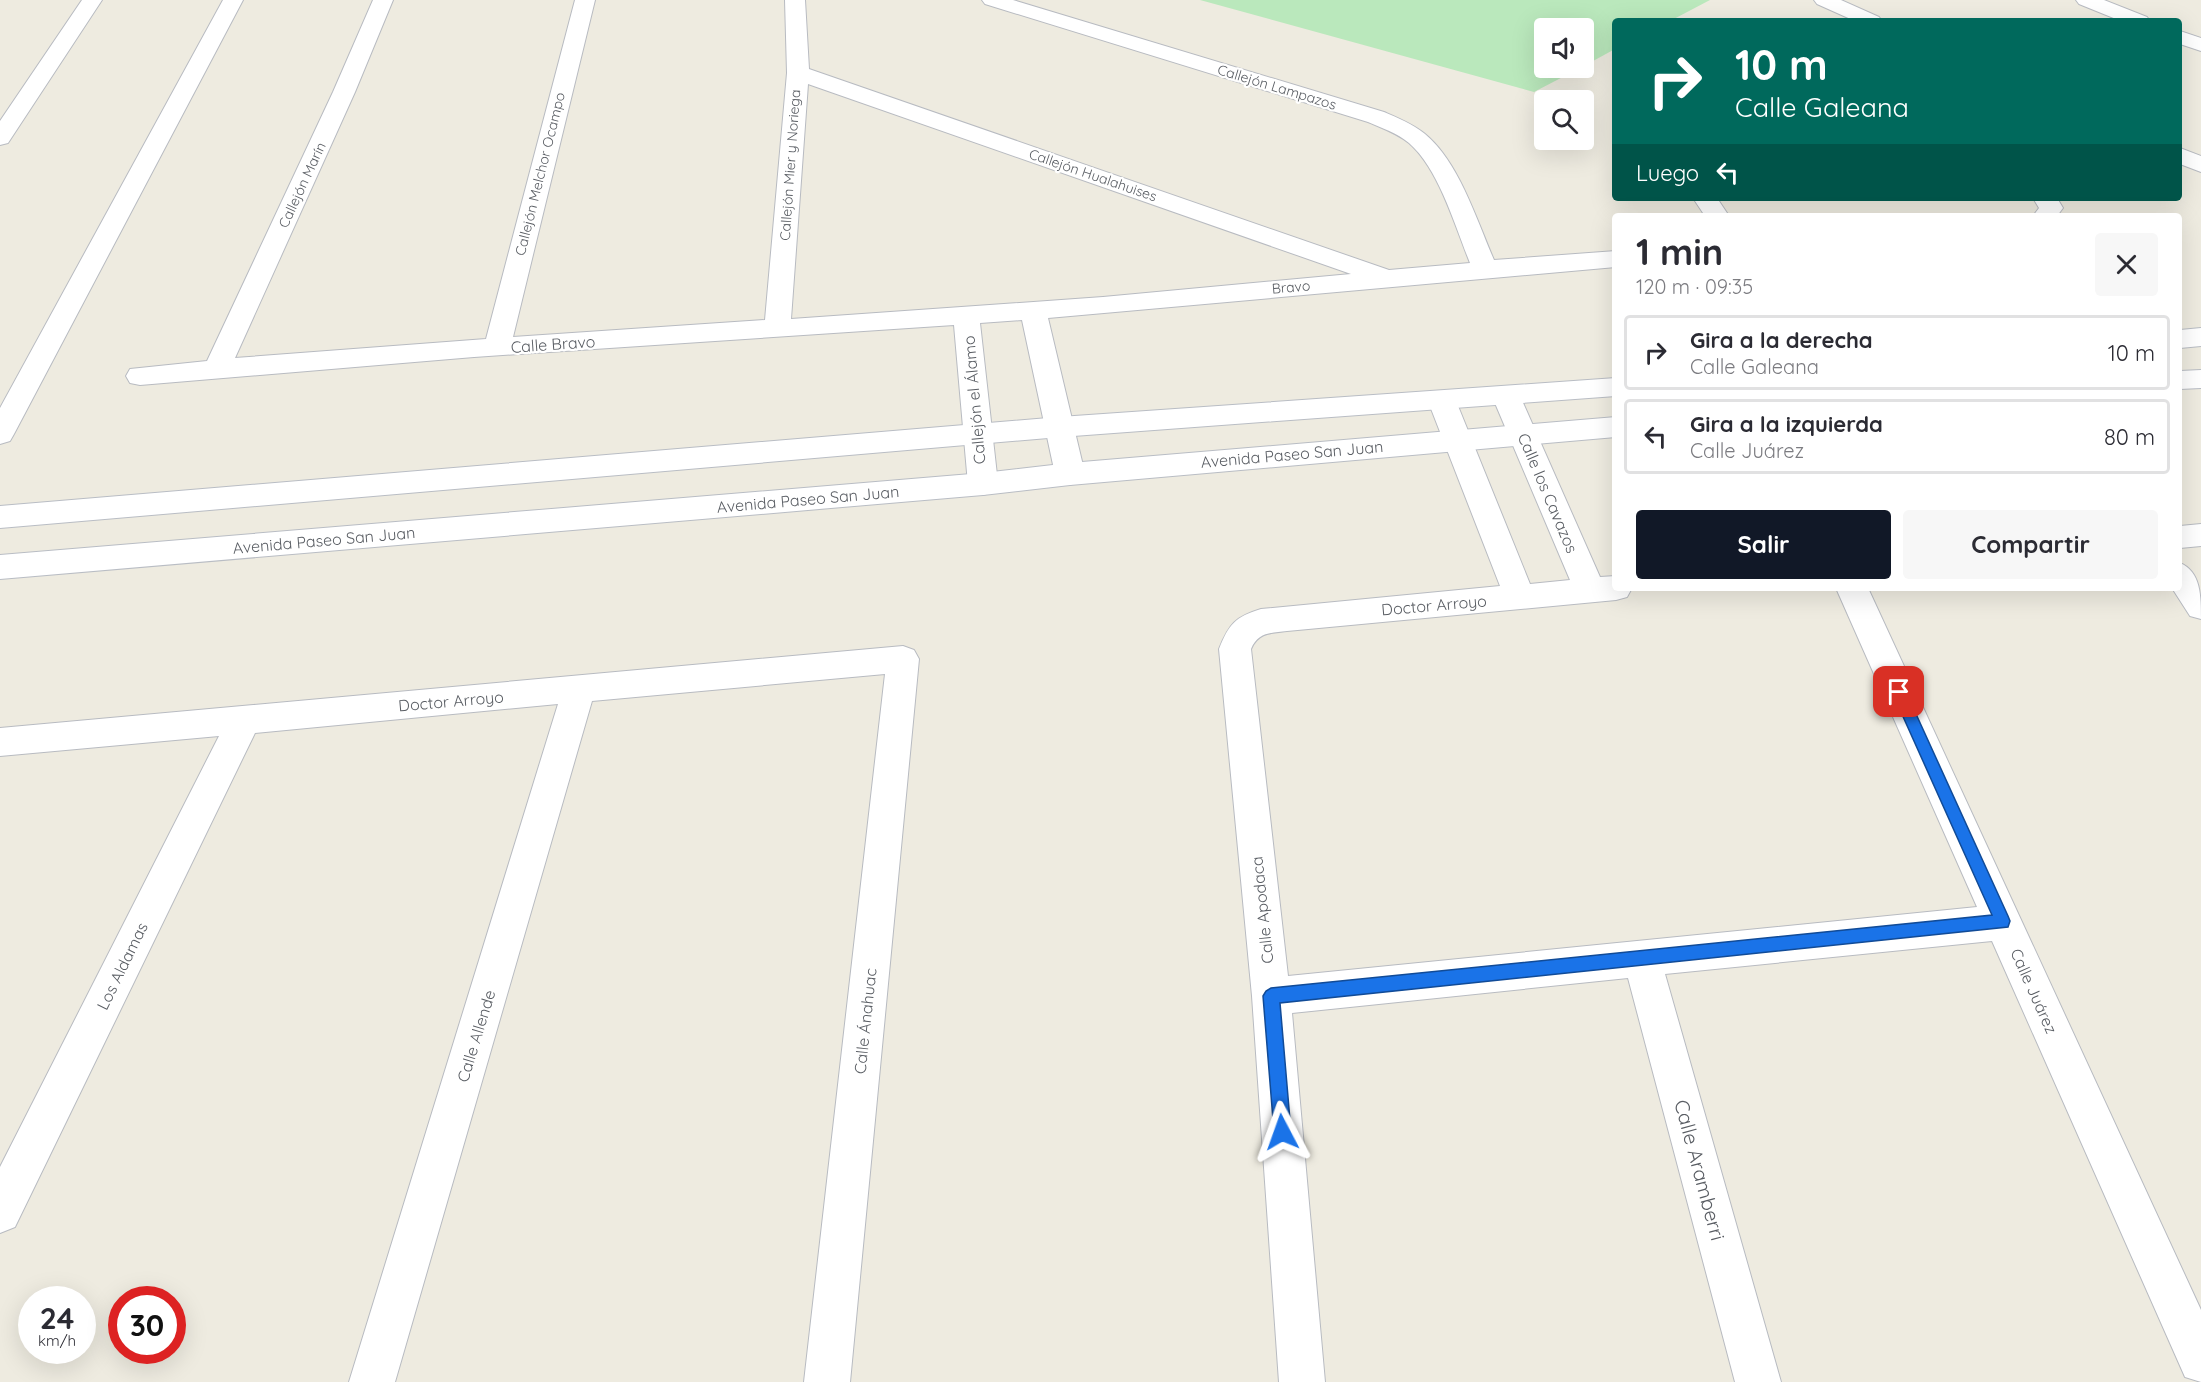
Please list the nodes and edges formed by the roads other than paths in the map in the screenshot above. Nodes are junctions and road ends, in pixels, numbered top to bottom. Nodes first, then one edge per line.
1 (92, 0) edge
2 (233, 0) edge
3 (383, 0) edge
4 (585, 0) edge
5 (795, 0) edge
6 (992, 0) edge
7 (1824, 0) edge
8 (2086, 0) edge
9 (1865, 18) edge
10 (2132, 18) edge
11 (798, 73) junction
12 (0, 138) edge
13 (2182, 156) edge
14 (2201, 165) edge
15 (1612, 259) edge
16 (1485, 268) junction
17 (1389, 278) junction
18 (1033, 311) junction
19 (966, 315) junction
20 (777, 329) junction
21 (2201, 337) edge
22 (2182, 339) edge
23 (497, 348) junction
24 (217, 368) junction
25 (140, 376) dead end
26 (2201, 379) edge
27 (2182, 380) edge
28 (1612, 387) edge
29 (1506, 396) junction
30 (1442, 400) junction
31 (1060, 427) junction
32 (1612, 427) edge
33 (0, 434) edge
34 (1523, 434) junction
35 (976, 436) junction
36 (1458, 440) junction
37 (1070, 474) junction
38 (983, 484) junction
39 (0, 517) edge
40 (2201, 535) edge
41 (2182, 537) edge
42 (0, 567) edge
43 (2182, 577) edge
44 (1603, 589) edge
45 (1853, 591) edge
46 (1520, 597) junction
47 (2201, 607) edge
48 (1252, 624) joint
49 (903, 659) joint
50 (579, 689) junction
51 (244, 720) junction
52 (0, 742) edge
53 (2003, 921) junction
54 (1642, 958) junction
55 (1271, 996) junction
56 (0, 1212) edge
57 (2201, 1360) edge
58 (372, 1382) edge
59 (827, 1382) edge
60 (1302, 1382) edge
61 (1758, 1382) edge

1 - 12 street
2 - 33 street
3 - 24 street, Callejón Marín
4 - 23 street, Callejón Melchor Ocampo
5 - 11 street, Callejón Mier y Noriega
6 - 16 street, Callejón Lampazos
7 - 9 street
8 - 10 street
11 - 17 street, Callejón Hualahuises
11 - 20 street, Callejón Mier y Noriega
13 - 14 street
15 - 16 street, Bravo
16 - 17 street, Bravo
17 - 18 street, Bravo
18 - 19 street, Bravo
18 - 31 street
19 - 20 street, Calle Bravo
19 - 35 street, Callejón el Álamo
20 - 23 street, Calle Bravo
21 - 22 street
23 - 24 street, Calle Bravo
24 - 25 street, Calle Bravo
26 - 27 street
28 - 29 street
29 - 30 street
29 - 34 street, Calle los Cavazos
30 - 31 street
30 - 36 street
31 - 35 street
31 - 37 street
32 - 34 street, Avenida Paseo San Juan
34 - 36 street, Avenida Paseo San Juan
34 - 44 street, Calle los Cavazos
35 - 38 street, Callejón el Álamo
35 - 39 street
36 - 37 street, Avenida Paseo San Juan
36 - 46 street
37 - 38 street, Avenida Paseo San Juan
38 - 42 street, Avenida Paseo San Juan
40 - 41 street
43 - 47 street
44 - 46 street, Doctor Arroyo
45 - 53 street, Calle Juárez
46 - 48 street, Doctor Arroyo
48 - 55 street, Calle Apodaca
49 - 50 street, Doctor Arroyo
49 - 59 street, Calle Ánahuac
50 - 51 street, Doctor Arroyo
50 - 58 street, Calle Allende
51 - 52 street, Doctor Arroyo
51 - 56 street, Los Aldamas
53 - 54 street
53 - 57 street, Calle Juárez
54 - 55 street
54 - 61 street, Calle Aramberri
55 - 60 street, Calle Apodaca

